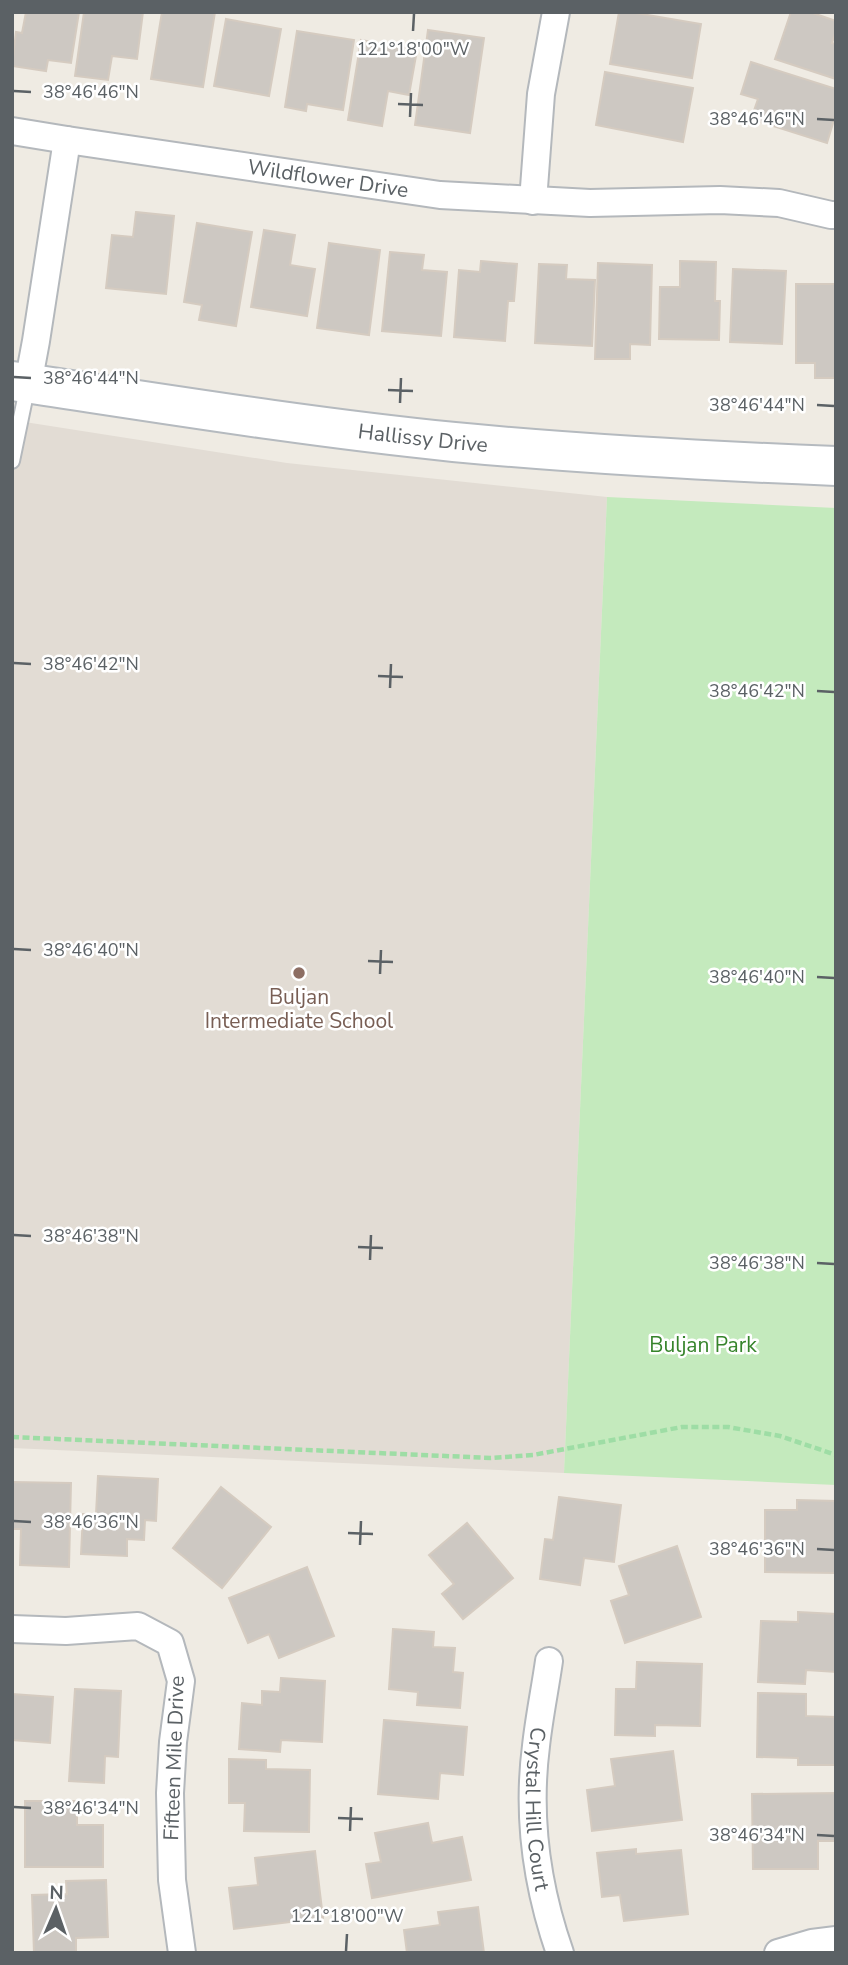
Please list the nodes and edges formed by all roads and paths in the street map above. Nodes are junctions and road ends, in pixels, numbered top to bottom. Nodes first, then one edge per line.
1 (556, 12) edge
2 (12, 131) edge
3 (67, 140) junction
4 (533, 201) junction
5 (836, 215) edge
6 (20, 382) edge
7 (12, 461) edge
8 (836, 466) edge
9 (12, 1437) edge
10 (836, 1455) edge
11 (12, 1629) edge
12 (549, 1661) dead end
13 (836, 1940) edge
14 (182, 1953) edge
15 (560, 1953) edge
16 (778, 1953) edge

1 - 4 street
2 - 3 street, Wildflower Drive
3 - 4 street, Wildflower Drive
3 - 6 street
4 - 5 street, Wildflower Drive
6 - 7 lane
6 - 8 street, Hallissy Drive
9 - 10 path
11 - 14 street, Fifteen Mile Drive
12 - 15 street, Crystal Hill Court
13 - 16 street

